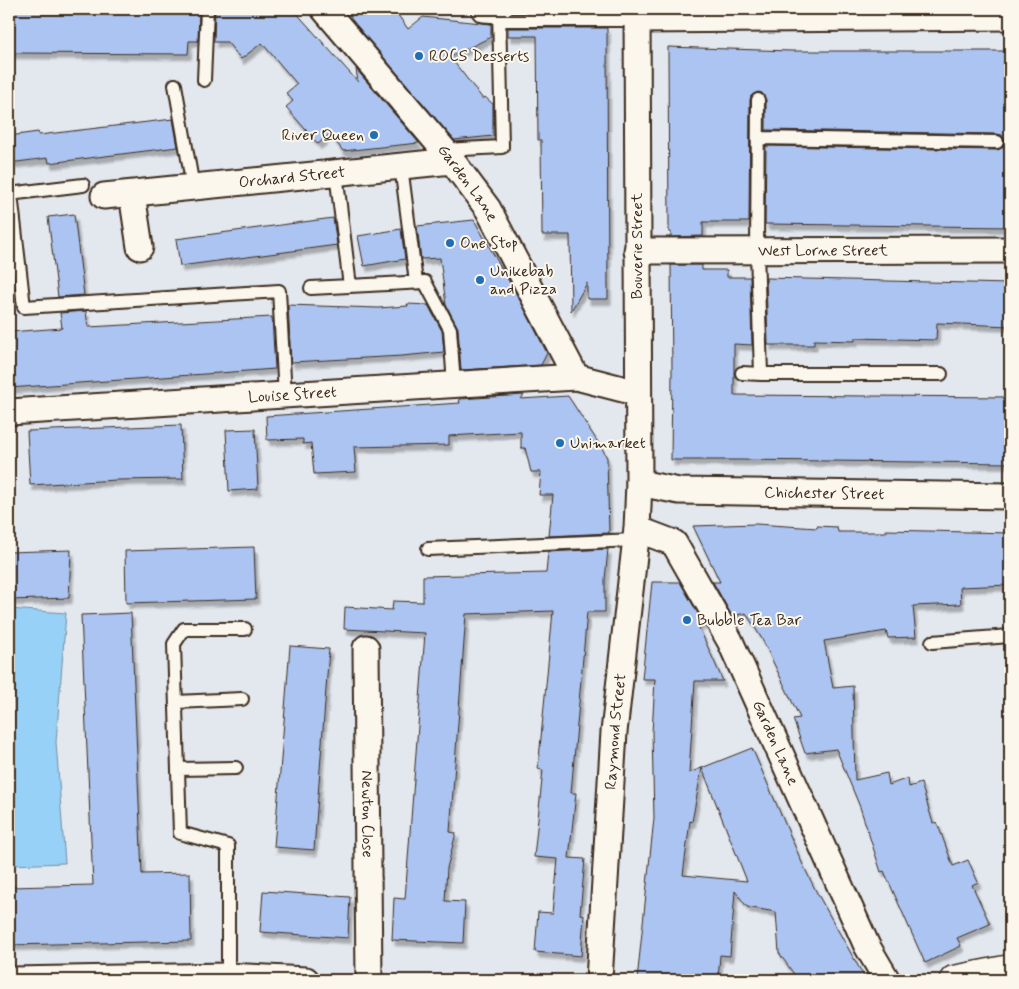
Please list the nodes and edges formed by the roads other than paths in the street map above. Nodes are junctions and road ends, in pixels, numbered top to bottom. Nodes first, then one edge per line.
1 (207, 9) edge
2 (324, 9) edge
3 (495, 12) edge
4 (637, 14) edge
5 (1010, 17) edge
6 (204, 80) dead end
7 (175, 85) dead end
8 (758, 100) dead end
9 (758, 138) junction
10 (997, 142) dead end
11 (448, 156) junction
12 (401, 166) junction
13 (336, 173) junction
14 (193, 187) junction
15 (93, 191) joint
16 (10, 194) edge
17 (132, 194) junction
18 (140, 247) dead end
19 (1010, 250) edge
20 (757, 251) junction
21 (637, 252) junction
22 (416, 282) junction
23 (350, 286) junction
24 (311, 288) dead end
25 (742, 373) dead end
26 (761, 374) junction
27 (941, 374) dead end
28 (576, 377) junction
29 (454, 385) junction
30 (638, 393) junction
31 (285, 395) junction
32 (9, 412) edge
33 (639, 483) junction
34 (1010, 496) edge
35 (636, 535) junction
36 (428, 549) dead end
37 (245, 629) dead end
38 (1010, 636) edge
39 (932, 642) dead end
40 (366, 648) dead end
41 (242, 699) dead end
42 (176, 702) junction
43 (236, 768) dead end
44 (178, 769) junction
45 (1010, 969) edge
46 (228, 976) junction
47 (13, 980) edge
48 (306, 980) edge
49 (369, 980) edge
50 (599, 980) edge
51 (887, 980) edge
52 (954, 980) edge

1 - 6 lane
2 - 11 street, Garden Lane
3 - 4 lane
3 - 11 lane
4 - 5 street
4 - 21 street, Bouverie Street
7 - 14 lane
8 - 9 lane
9 - 10 lane
9 - 20 lane
11 - 12 street, Orchard Street
11 - 28 street, Garden Lane
12 - 13 street, Orchard Street
12 - 22 lane
13 - 14 street, Orchard Street
13 - 23 lane
14 - 17 street, Orchard Street
15 - 16 lane
15 - 17 street, Orchard Street
16 - 31 lane
17 - 18 street
19 - 20 street, West Lorne Street
20 - 21 street, West Lorne Street
20 - 26 lane
21 - 30 street, Bouverie Street
22 - 23 lane
22 - 29 lane
23 - 24 lane
25 - 26 lane
26 - 27 lane
28 - 29 street, Louise Street
28 - 30 street
29 - 31 street, Louise Street
30 - 33 street, Bouverie Street
31 - 32 street, Louise Street
33 - 34 street, Chichester Street
33 - 35 street, Raymond Street
35 - 36 lane
35 - 50 street, Raymond Street
35 - 51 street, Garden Lane
37 - 42 lane
38 - 39 lane
40 - 49 street, Newton Close
41 - 42 lane
42 - 44 lane
43 - 44 lane
44 - 46 lane
45 - 52 highway
46 - 47 street
46 - 48 street

